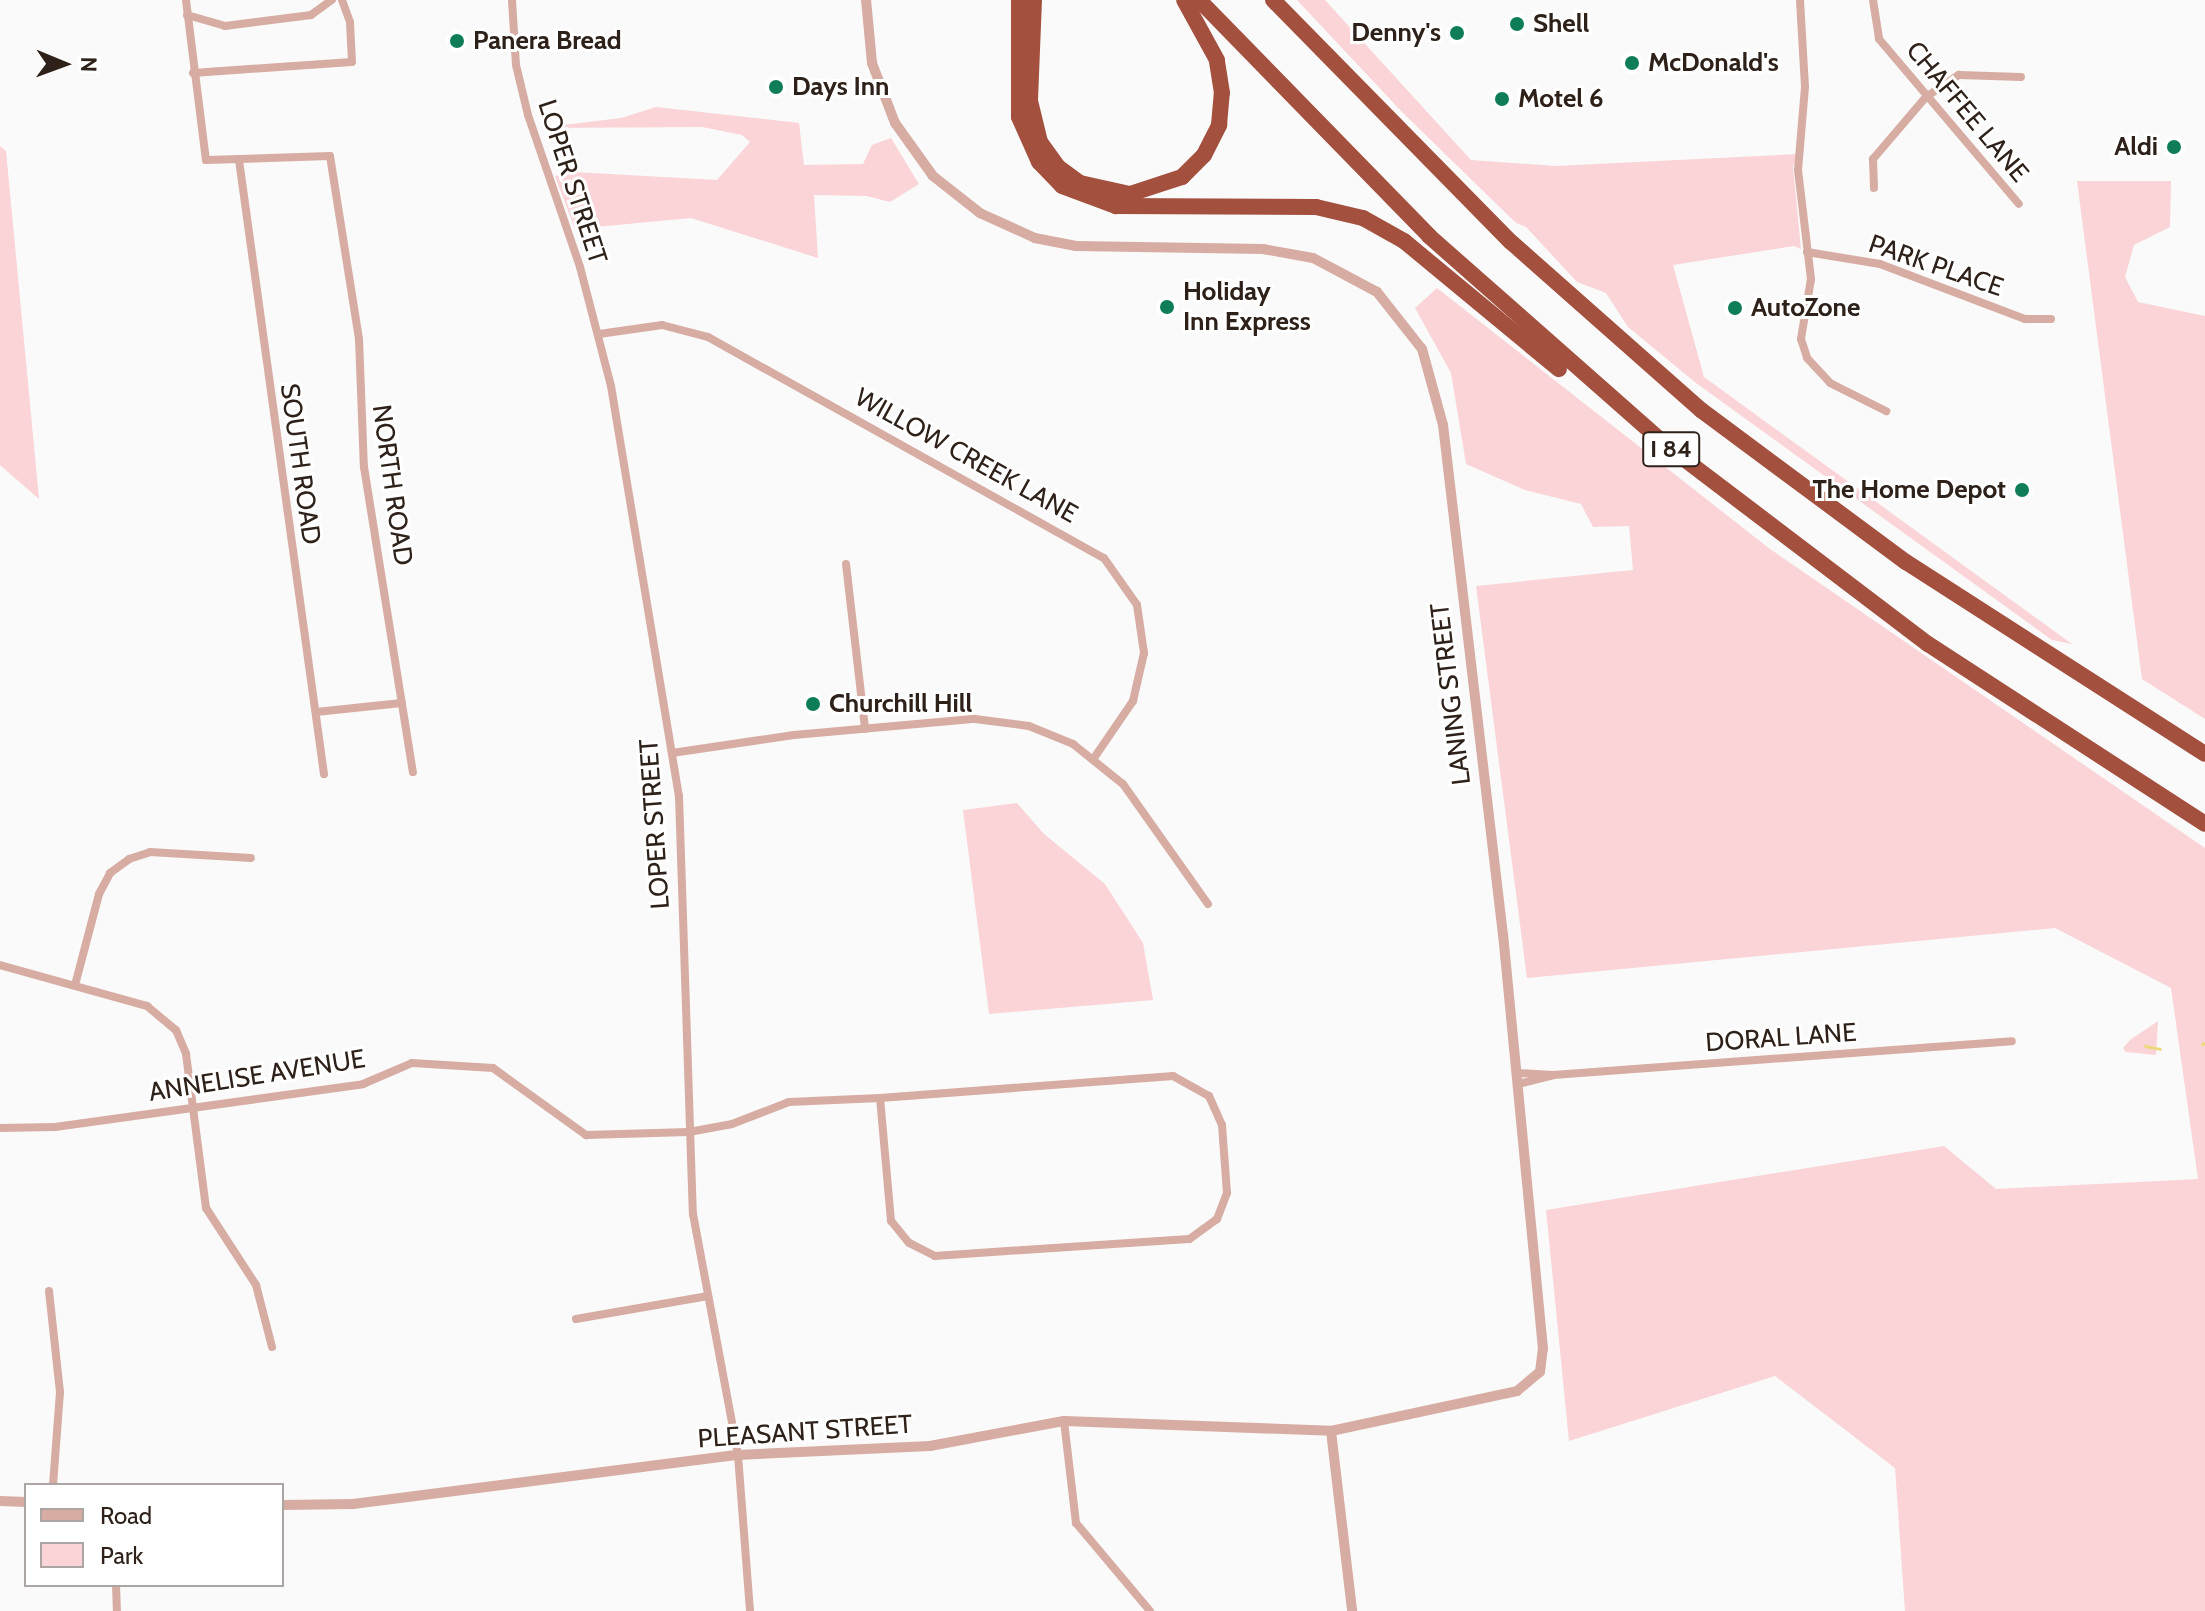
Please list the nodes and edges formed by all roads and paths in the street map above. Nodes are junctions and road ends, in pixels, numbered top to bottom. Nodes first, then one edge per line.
1 (186, 0) edge
2 (332, 0) edge
3 (342, 0) edge
4 (512, 0) edge
5 (866, 0) edge
6 (1019, 0) edge
7 (1034, 0) edge
8 (1184, 0) edge
9 (1199, 0) edge
10 (1273, 0) edge
11 (1800, 0) edge
12 (1873, 0) edge
13 (187, 15) junction
14 (193, 73) junction
15 (2021, 77) dead end
16 (1926, 97) junction
17 (239, 160) junction
18 (1874, 188) dead end
19 (2019, 204) dead end
20 (1807, 252) junction
21 (2051, 319) dead end
22 (599, 334) junction
23 (1886, 411) dead end
24 (1772, 529) junction
25 (846, 564) dead end
26 (402, 703) junction
27 (316, 712) junction
28 (865, 729) junction
29 (672, 753) junction
30 (2205, 754) edge
31 (1094, 758) junction
32 (413, 772) dead end
33 (324, 774) dead end
34 (2205, 824) edge
35 (251, 858) dead end
36 (1208, 904) dead end
37 (0, 965) edge
38 (75, 985) junction
39 (2012, 1041) dead end
40 (1517, 1078) junction
41 (880, 1098) junction
42 (193, 1108) junction
43 (0, 1128) edge
44 (689, 1132) junction
45 (49, 1291) dead end
46 (708, 1296) junction
47 (576, 1319) dead end
48 (272, 1347) dead end
49 (1064, 1421) junction
50 (1331, 1431) junction
51 (738, 1455) junction
52 (53, 1483) edge
53 (0, 1501) edge
54 (24, 1502) edge
55 (284, 1505) edge
56 (116, 1587) edge
57 (117, 1611) edge
58 (750, 1611) edge
59 (1150, 1611) edge
60 (1352, 1611) edge

1 - 13 street
2 - 13 street
3 - 14 street
4 - 22 street, LOPER STREET
5 - 40 street, LANING STREET
6 - 24 highway
7 - 8 highway
9 - 24 highway, I 84
10 - 30 highway, I 84
11 - 20 street
12 - 16 street, CHAFFEE LANE
13 - 14 street
14 - 17 street
15 - 16 street
16 - 18 street
16 - 19 street, CHAFFEE LANE
17 - 26 street, NORTH ROAD
17 - 27 street, SOUTH ROAD
20 - 21 street, PARK PLACE
20 - 23 street
22 - 29 street, LOPER STREET
22 - 31 street, WILLOW CREEK LANE
24 - 34 highway, I 84
25 - 28 street
26 - 27 street
26 - 32 street, NORTH ROAD
27 - 33 street, SOUTH ROAD
28 - 29 street
28 - 31 street
29 - 44 street, LOPER STREET
31 - 36 street
35 - 38 street
37 - 38 street
38 - 42 street
39 - 40 street, DORAL LANE
40 - 50 street, LANING STREET
41 - 41 street, ANNELISE AVENUE
41 - 44 street, ANNELISE AVENUE
42 - 43 street, ANNELISE AVENUE
42 - 44 street, ANNELISE AVENUE
42 - 48 street
44 - 46 street, LOPER STREET
45 - 52 street
46 - 47 street
46 - 51 street, LOPER STREET
49 - 50 street, PLEASANT STREET
49 - 51 street, PLEASANT STREET
49 - 59 street
50 - 60 street
51 - 55 street, PLEASANT STREET
51 - 58 street, LOPER STREET
53 - 54 street
56 - 57 street

